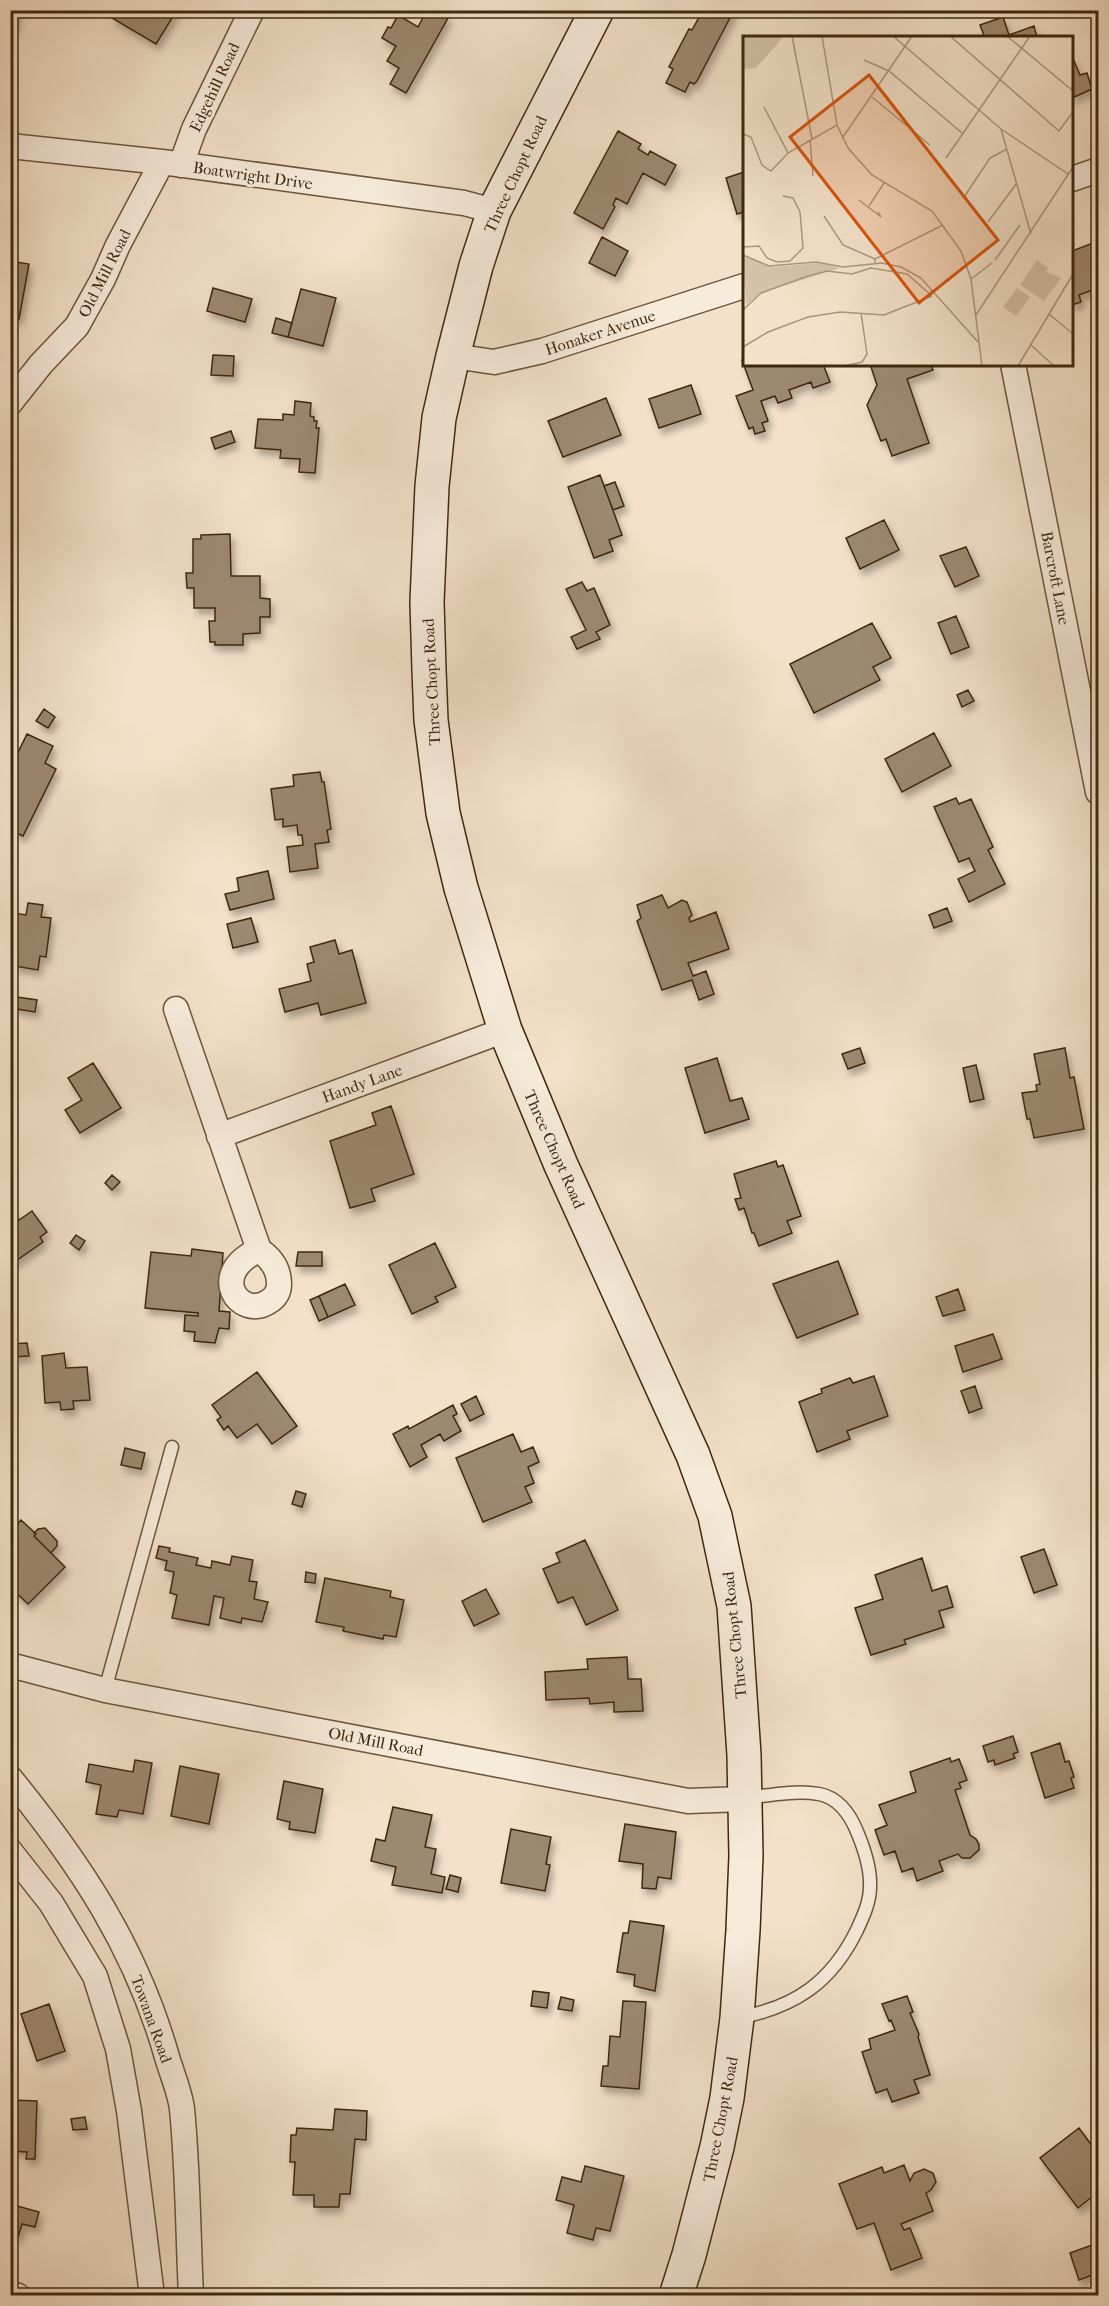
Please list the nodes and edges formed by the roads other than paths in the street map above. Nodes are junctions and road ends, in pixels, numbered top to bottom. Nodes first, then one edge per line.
1 (252, 10) edge
2 (597, 10) edge
3 (10, 146) edge
4 (172, 164) junction
5 (1098, 170) edge
6 (1073, 178) edge
7 (494, 211) junction
8 (743, 286) edge
9 (453, 356) junction
10 (1013, 366) edge
11 (10, 403) edge
12 (1098, 792) edge
13 (176, 1009) dead end
14 (505, 1030) junction
15 (219, 1136) junction
16 (259, 1250) dead end
17 (172, 1447) dead end
18 (10, 1665) edge
19 (105, 1690) junction
20 (10, 1778) edge
21 (744, 1799) junction
22 (10, 1851) edge
23 (737, 2018) junction
24 (10, 2293) edge
25 (18, 2295) edge
26 (152, 2295) edge
27 (191, 2295) edge
28 (676, 2295) edge

1 - 4 street, Edgehill Road
2 - 7 main road, Three Chopt Road
3 - 4 street, Boatwright Drive
4 - 7 street, Boatwright Drive
4 - 11 street, Old Mill Road
5 - 6 street
7 - 9 main road, Three Chopt Road
8 - 9 street, Honaker Avenue
9 - 14 main road, Three Chopt Road
10 - 12 street, Barcroft Lane
13 - 15 street
14 - 15 street, Handy Lane
14 - 21 main road, Three Chopt Road
15 - 16 street
17 - 19 lane
18 - 19 street, Old Mill Road
19 - 21 street, Old Mill Road
20 - 27 street, Towana Road
21 - 23 main road, Three Chopt Road
21 - 23 lane
22 - 26 street
23 - 28 main road, Three Chopt Road
24 - 25 street

